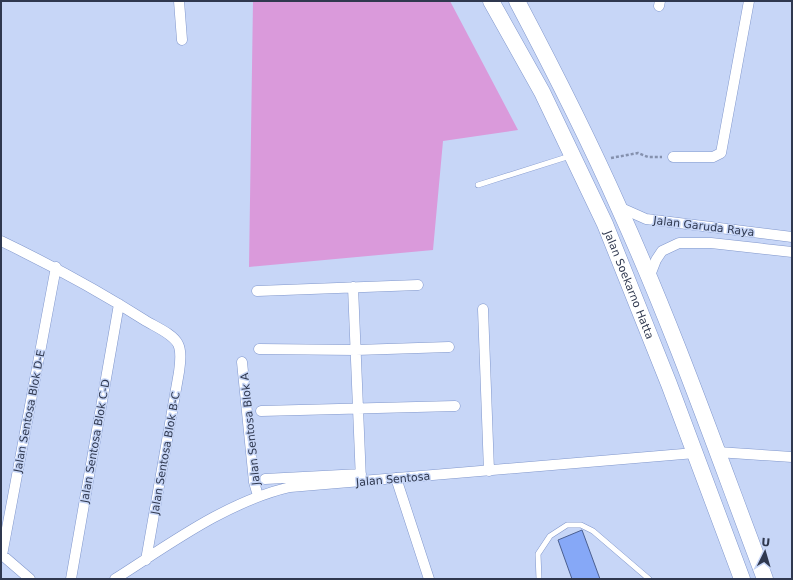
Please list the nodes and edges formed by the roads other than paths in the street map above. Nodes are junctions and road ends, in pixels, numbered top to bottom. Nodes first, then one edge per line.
1 (179, 1) edge
2 (492, 1) edge
3 (517, 1) edge
4 (749, 1) edge
5 (182, 40) dead end
6 (573, 155) junction
7 (673, 157) road end
8 (478, 185) dead end
9 (619, 207) junction
10 (792, 237) edge
11 (1, 241) edge
12 (792, 252) edge
13 (56, 267) junction
14 (649, 278) junction
15 (418, 285) dead end
16 (354, 287) junction
17 (257, 291) dead end
18 (119, 304) junction
19 (483, 309) dead end
20 (449, 347) dead end
21 (259, 349) dead end
22 (356, 350) junction
23 (242, 362) dead end
24 (455, 406) dead end
25 (358, 410) junction
26 (261, 411) dead end
27 (717, 452) junction
28 (694, 453) junction
29 (792, 457) edge
30 (489, 471) junction
31 (361, 478) junction
32 (396, 478) junction
33 (265, 480) dead end
34 (258, 496) junction
35 (3, 558) edge
36 (146, 560) junction
37 (30, 579) edge
38 (71, 579) edge
39 (115, 579) edge
40 (429, 579) edge
41 (539, 579) edge
42 (649, 579) edge
43 (742, 579) edge
44 (766, 579) edge

1 - 5 street
2 - 6 main road, Jalan Soekarno Hatta
3 - 9 main road, Jalan Soekarno Hatta
4 - 7 street
6 - 8 lane
6 - 28 main road, Jalan Soekarno Hatta
9 - 10 street, Jalan Garuda Raya
9 - 14 main road, Jalan Soekarno Hatta
11 - 13 street
12 - 14 street, Jalan Garuda Raya
13 - 18 street
13 - 35 street, Jalan Sentosa Blok D-E
14 - 27 main road, Jalan Soekarno Hatta
15 - 16 street
16 - 17 street
16 - 22 street
18 - 36 street, Jalan Sentosa Blok B-C
18 - 38 street, Jalan Sentosa Blok C-D
19 - 30 street
20 - 22 street
21 - 22 street
22 - 25 street
23 - 34 street, Jalan Sentosa Blok A
24 - 25 street
25 - 26 street
25 - 31 street
27 - 29 street
27 - 44 main road, Jalan Soekarno Hatta
28 - 30 street, Jalan Sentosa
28 - 43 main road, Jalan Soekarno Hatta
30 - 32 street, Jalan Sentosa
31 - 32 street, Jalan Sentosa
31 - 33 street
31 - 34 street, Jalan Sentosa
32 - 40 street
34 - 36 street, Jalan Sentosa
35 - 37 street
36 - 39 street, Jalan Sentosa
41 - 42 lane

